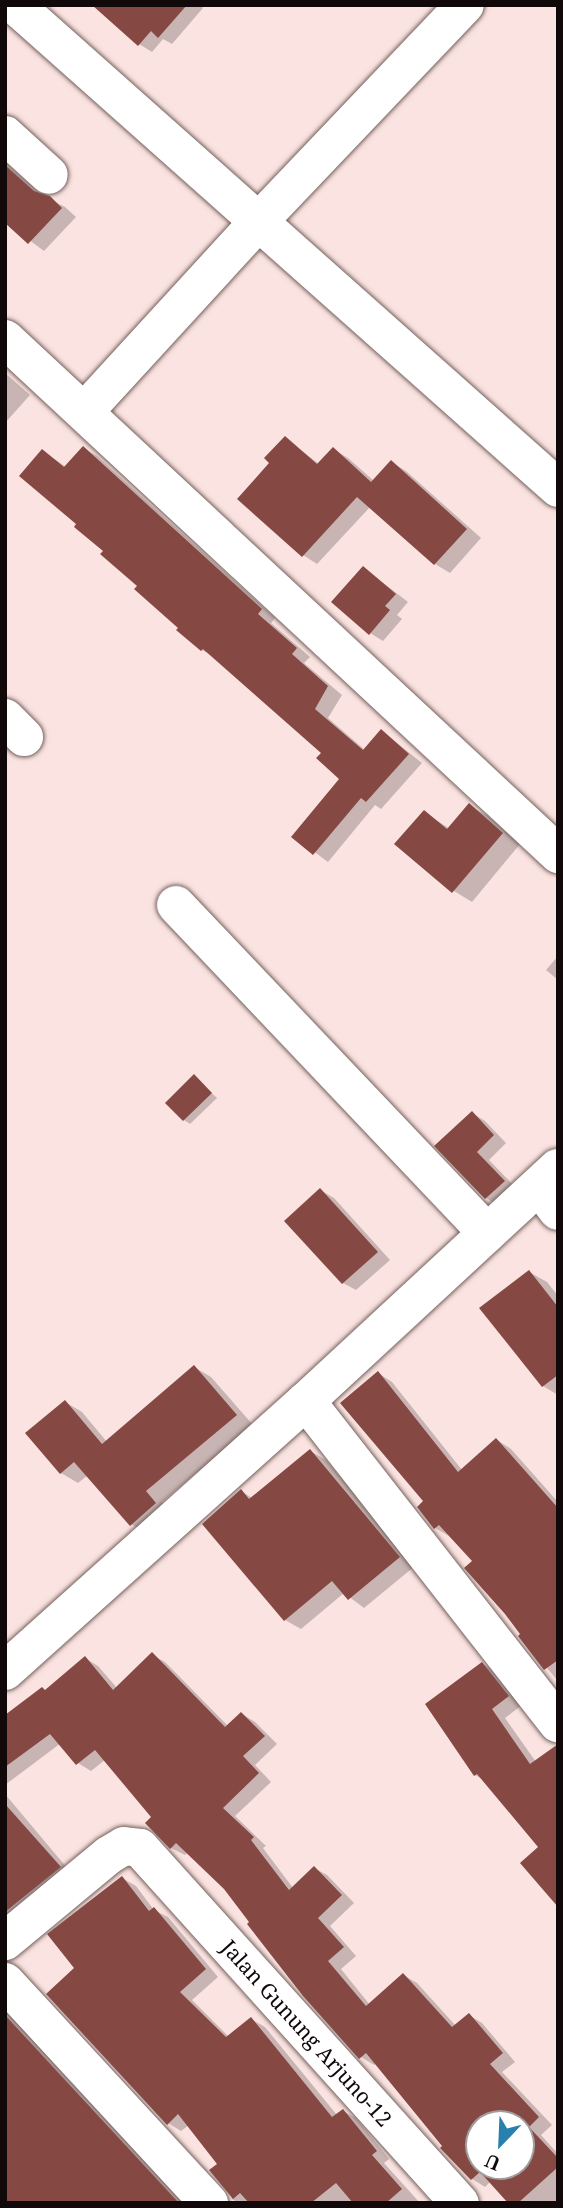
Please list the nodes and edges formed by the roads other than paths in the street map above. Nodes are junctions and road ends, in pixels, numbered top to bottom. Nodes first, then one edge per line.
1 (15, 5) edge
2 (465, 5) edge
3 (5, 135) edge
4 (49, 175) dead end
5 (260, 220) junction
6 (5, 339) edge
7 (85, 412) junction
8 (558, 488) edge
9 (558, 854) edge
10 (176, 905) dead end
11 (551, 1188) edge
12 (487, 1233) junction
13 (306, 1401) junction
14 (5, 1671) edge
15 (558, 1723) edge
16 (5, 1941) edge
17 (5, 1982) edge
18 (209, 2203) edge
19 (460, 2203) edge

1 - 5 street
2 - 5 street
3 - 4 street
5 - 7 street
5 - 8 street
6 - 7 street
7 - 9 street
10 - 12 street
11 - 12 street
12 - 13 street
13 - 14 street
13 - 15 street
16 - 19 street, Jalan Gunung Arjuno-12
17 - 18 street

